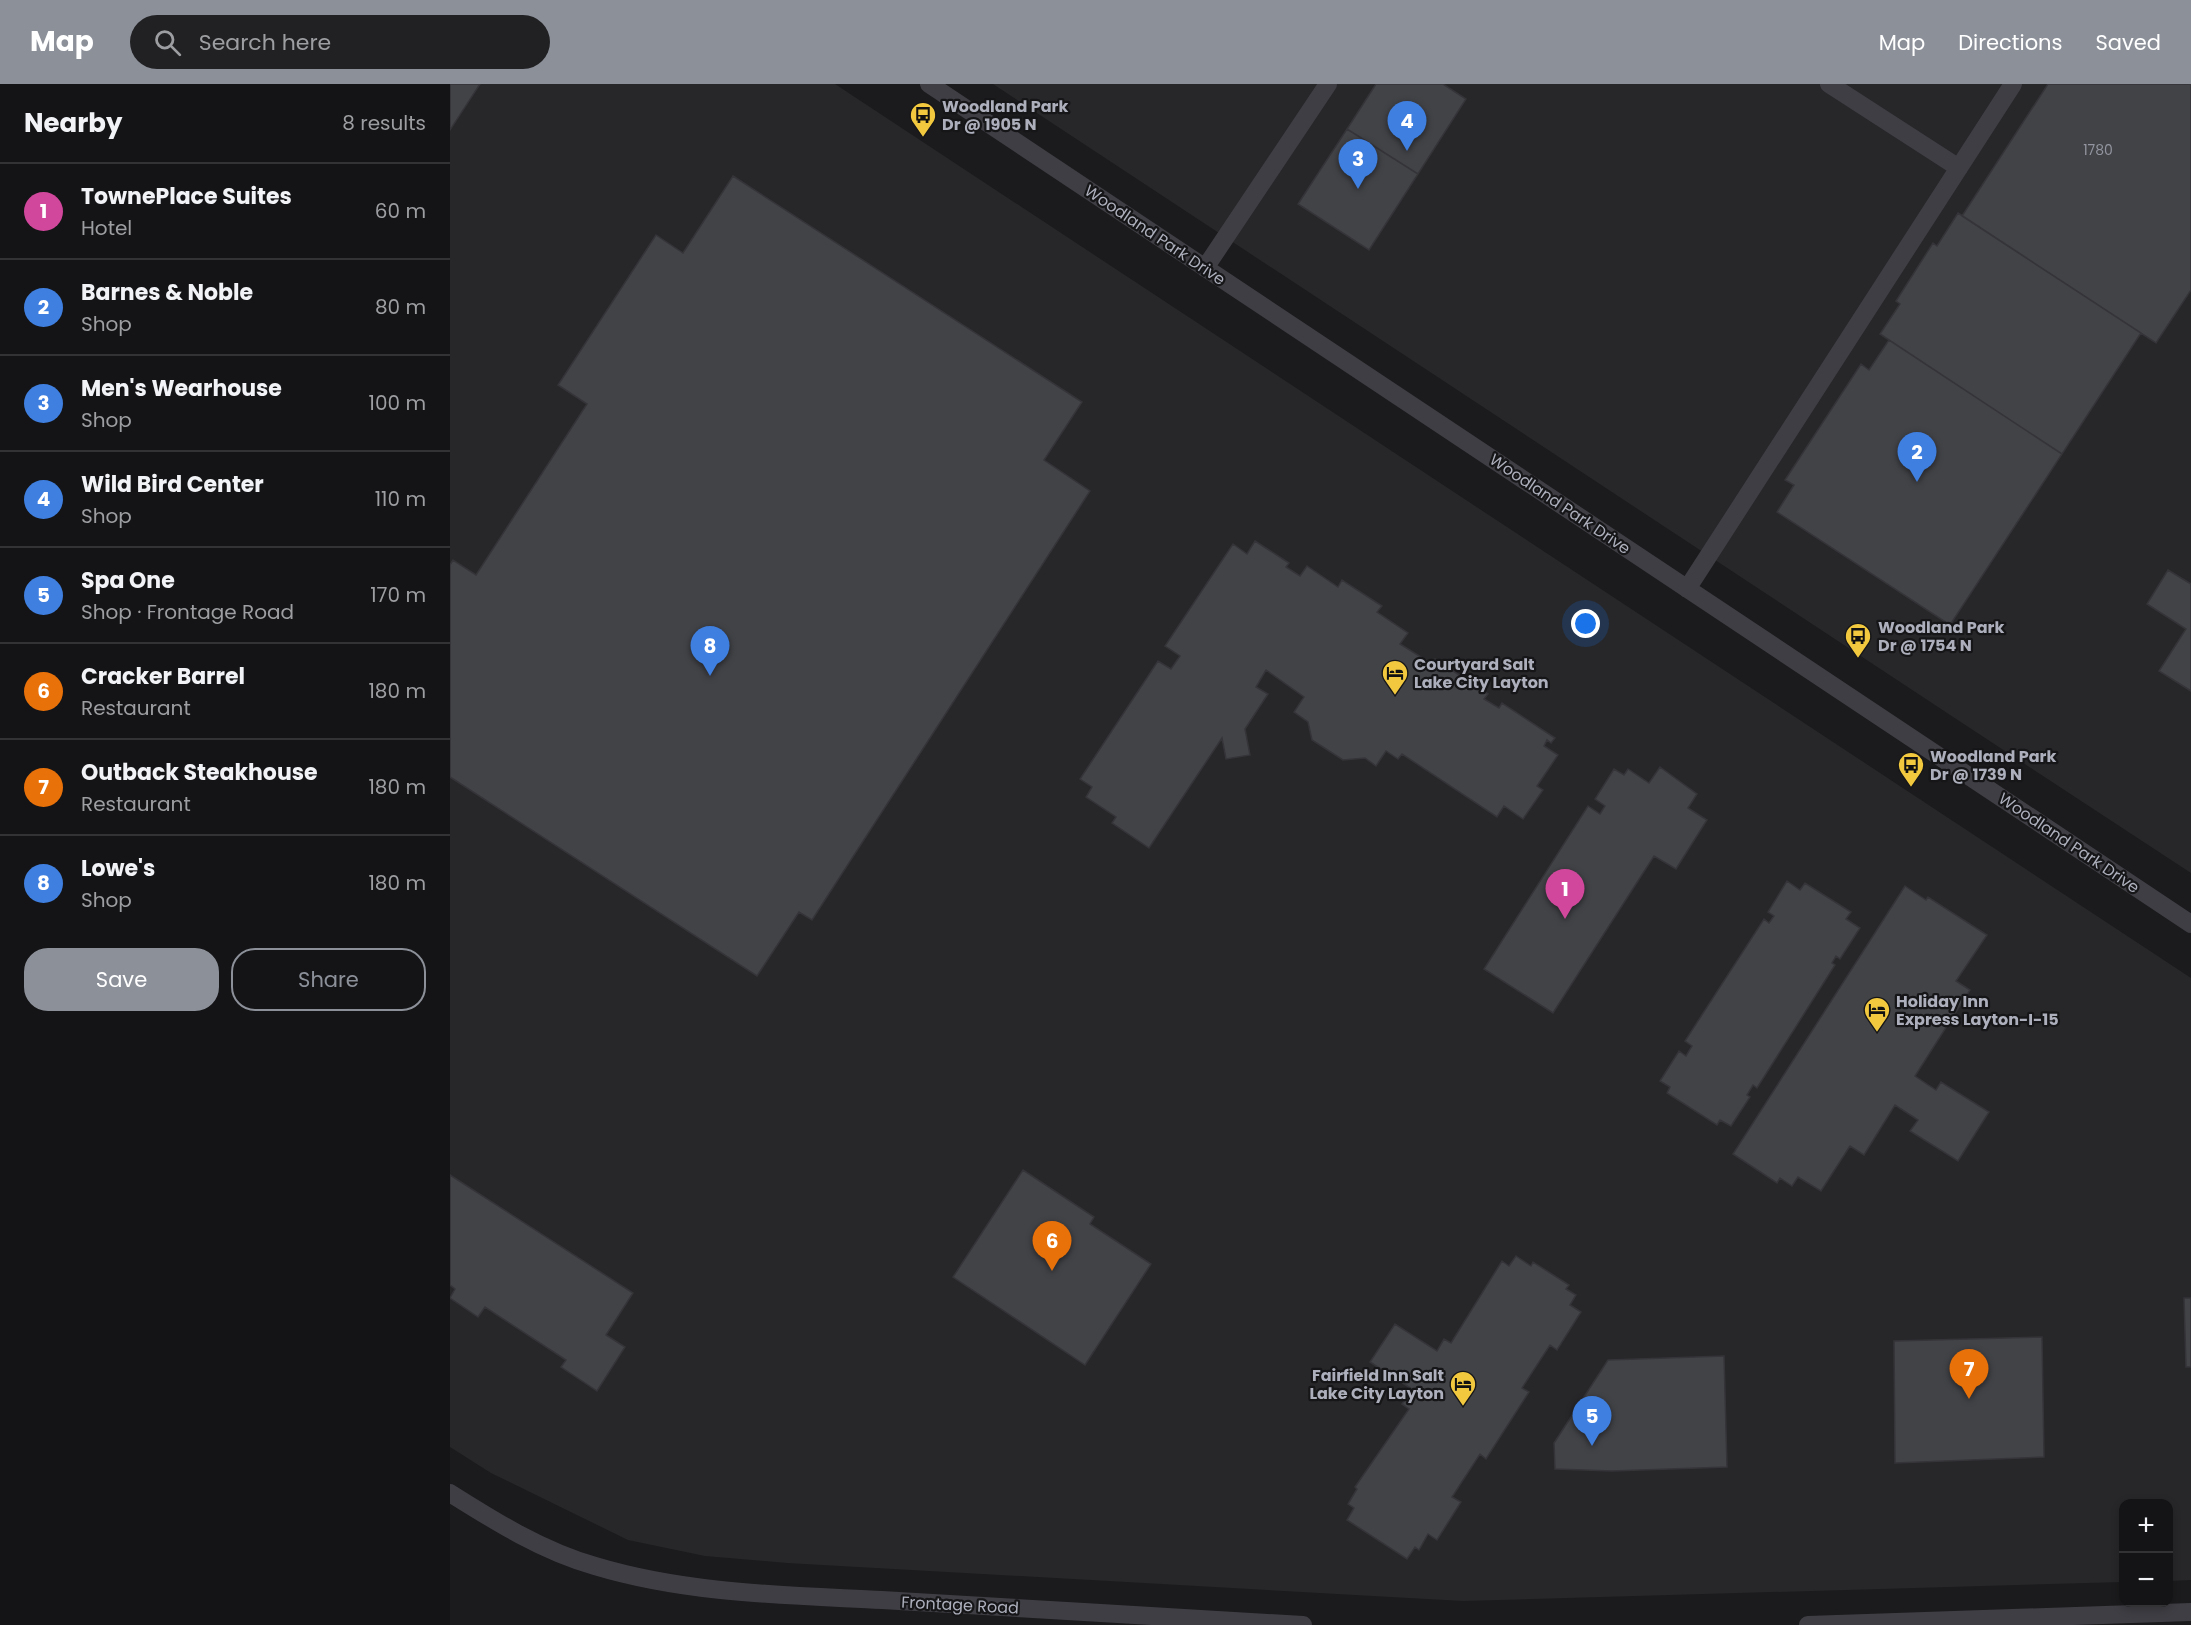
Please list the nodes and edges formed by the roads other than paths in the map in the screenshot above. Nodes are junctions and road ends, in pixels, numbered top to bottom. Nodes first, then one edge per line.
1 (929, 84) edge
2 (1328, 84) edge
3 (1829, 84) edge
4 (2013, 84) edge
5 (1959, 168) junction
6 (1205, 268) junction
7 (1687, 589) junction
8 (2191, 924) edge
9 (450, 1493) edge
10 (2191, 1612) edge
11 (1303, 1625) edge
12 (1808, 1625) edge

1 - 6 street, Woodland Park Drive
2 - 6 street
3 - 5 street
4 - 5 street
5 - 7 street
6 - 7 street, Woodland Park Drive
7 - 8 street, Woodland Park Drive
9 - 11 street, Frontage Road
10 - 12 street

